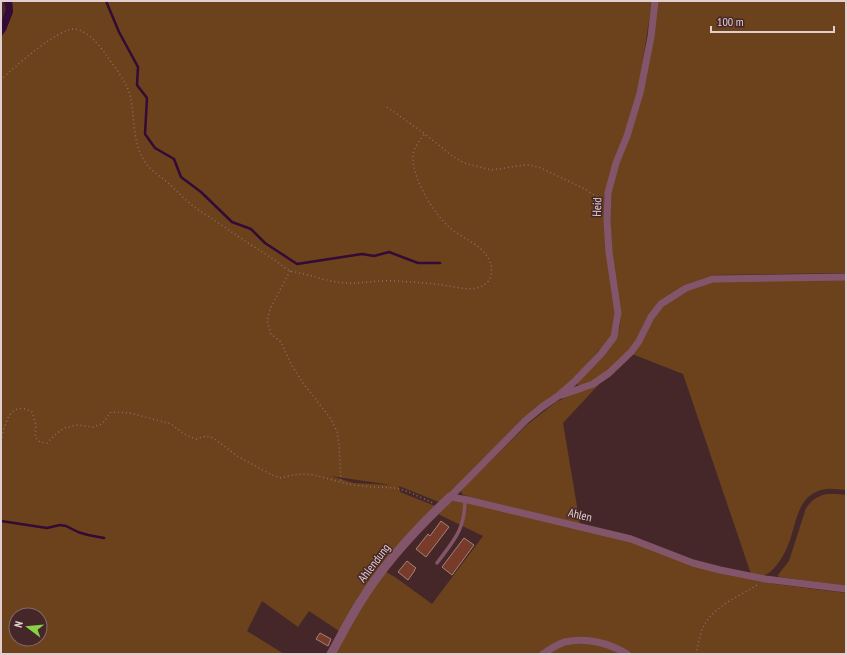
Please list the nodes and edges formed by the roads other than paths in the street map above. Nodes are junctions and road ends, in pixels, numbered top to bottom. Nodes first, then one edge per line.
1 (655, 1) edge
2 (846, 277) edge
3 (558, 396) junction
4 (450, 496) junction
5 (466, 499) junction
6 (437, 563) dead end
7 (846, 589) edge
8 (331, 654) edge
9 (543, 654) edge
10 (627, 654) edge

1 - 3 street, Heid
2 - 3 street
3 - 4 street
4 - 5 street, Ahlen
4 - 8 street, Ahlendung
5 - 6 lane
5 - 7 street, Ahlen
9 - 10 street

